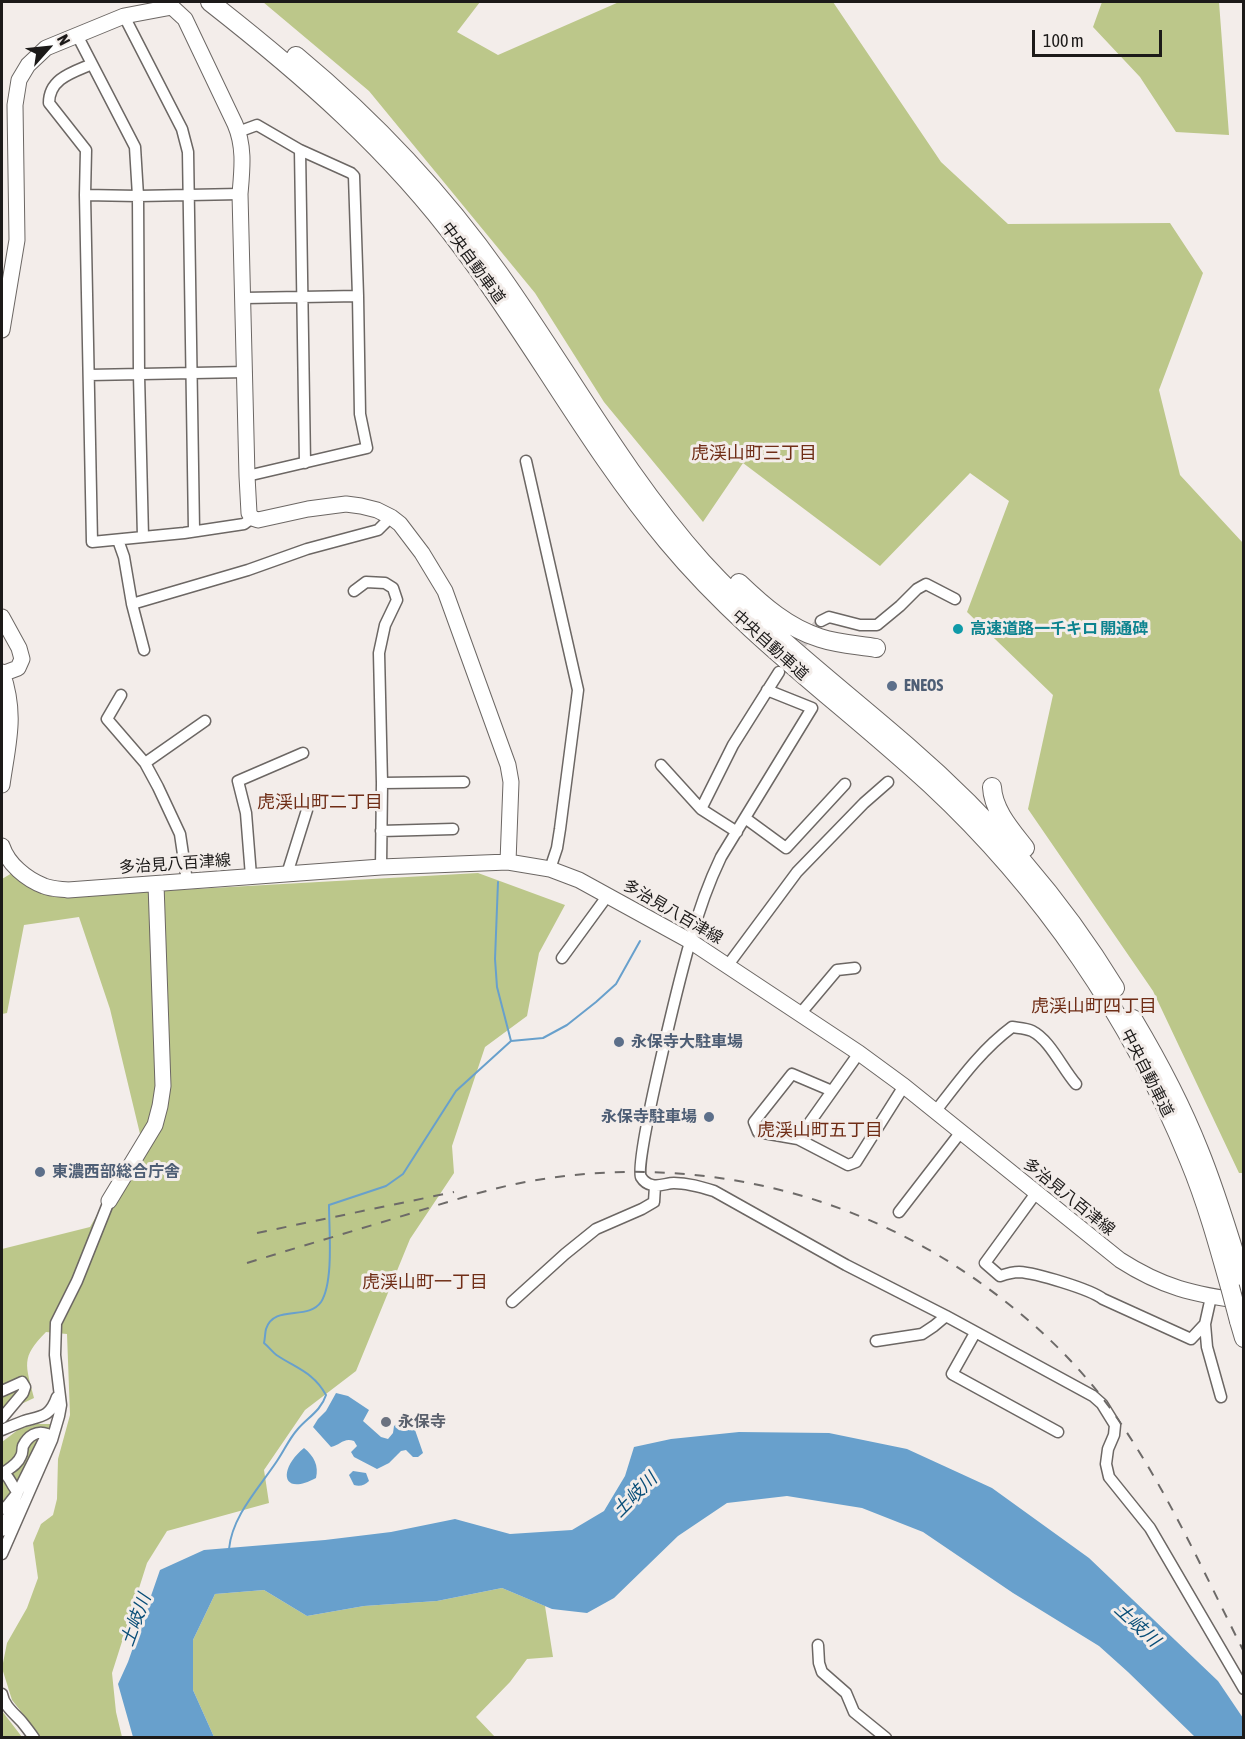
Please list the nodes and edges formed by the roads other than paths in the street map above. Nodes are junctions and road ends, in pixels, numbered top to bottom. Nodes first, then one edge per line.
1 (210, 2) edge
2 (229, 2) edge
3 (124, 16) junction
4 (77, 35) junction
5 (93, 64) junction
6 (238, 132) junction
7 (300, 150) junction
8 (240, 194) junction
9 (86, 195) junction
10 (188, 195) junction
11 (138, 196) junction
12 (358, 296) junction
13 (302, 297) junction
14 (244, 298) junction
15 (2, 330) edge
16 (246, 372) junction
17 (191, 373) junction
18 (89, 375) junction
19 (139, 375) junction
20 (594, 417) junction
21 (526, 461) dead end
22 (305, 463) junction
23 (247, 476) junction
24 (391, 517) junction
25 (252, 518) junction
26 (194, 530) junction
27 (143, 537) junction
28 (118, 540) junction
29 (354, 591) dead end
30 (955, 599) dead end
31 (132, 604) junction
32 (2, 617) edge
33 (821, 621) dead end
34 (876, 648) dead end
35 (144, 650) dead end
36 (779, 672) dead end
37 (2, 673) edge
38 (767, 690) junction
39 (121, 695) dead end
40 (205, 721) dead end
41 (303, 753) dead end
42 (145, 764) junction
43 (661, 765) dead end
44 (464, 782) dead end
45 (888, 782) dead end
46 (382, 783) junction
47 (845, 784) dead end
48 (2, 785) edge
49 (992, 787) dead end
50 (701, 809) junction
51 (307, 810) dead end
52 (745, 818) junction
53 (453, 829) dead end
54 (381, 831) junction
55 (737, 832) junction
56 (2, 846) edge
57 (508, 862) junction
58 (6, 867) edge
59 (381, 867) junction
60 (550, 869) junction
61 (287, 874) junction
62 (250, 876) junction
63 (187, 881) junction
64 (156, 884) junction
65 (608, 895) junction
66 (690, 941) junction
67 (562, 958) dead end
68 (728, 965) junction
69 (855, 968) dead end
70 (1107, 975) junction
71 (800, 1014) junction
72 (859, 1053) junction
73 (1076, 1084) dead end
74 (903, 1086) junction
75 (832, 1091) junction
76 (935, 1112) junction
77 (960, 1133) junction
78 (798, 1139) junction
79 (655, 1186) junction
80 (1036, 1193) junction
81 (109, 1201) joint
82 (899, 1212) dead end
83 (1237, 1286) edge
84 (1211, 1297) junction
85 (1244, 1301) edge
86 (512, 1302) dead end
87 (946, 1316) junction
88 (1205, 1324) junction
89 (1241, 1329) edge
90 (975, 1333) junction
91 (876, 1341) dead end
92 (59, 1388) junction
93 (2, 1391) edge
94 (1221, 1397) dead end
95 (44, 1416) junction
96 (2, 1418) edge
97 (56, 1426) junction
98 (2, 1430) edge
99 (1058, 1432) dead end
100 (46, 1443) junction
101 (2, 1472) edge
102 (19, 1497) junction
103 (2, 1509) edge
104 (2, 1532) edge
105 (2, 1554) edge
106 (818, 1645) dead end
107 (1244, 1689) edge
108 (2, 1694) edge
109 (34, 1737) edge
110 (886, 1737) edge

1 - 83 highway, 中央自動車道
2 - 20 highway, 中央自動車道
3 - 4 street
3 - 6 street
3 - 10 street
4 - 5 street
4 - 15 street
5 - 9 street
5 - 11 street
6 - 7 street
6 - 8 street
7 - 12 street
7 - 13 street
8 - 10 street
8 - 14 street
9 - 11 street
9 - 18 street
10 - 11 street
10 - 17 street
11 - 19 street
12 - 13 street
12 - 22 street
13 - 14 street
13 - 22 street
14 - 16 street
16 - 17 street
16 - 23 street
17 - 19 street
17 - 26 street
18 - 19 street
18 - 28 street
19 - 27 street
20 - 34 highway
20 - 70 highway, 中央自動車道
21 - 60 street
22 - 23 street
23 - 25 street
24 - 25 street
24 - 31 street
24 - 57 street
25 - 26 street
26 - 27 street
27 - 28 street
28 - 31 street
29 - 46 street
30 - 33 street
31 - 35 street
32 - 37 street
36 - 38 street
37 - 48 street
38 - 50 street
38 - 52 street
39 - 42 street
40 - 42 street
41 - 62 street
42 - 63 street
43 - 50 street
44 - 46 street
45 - 68 street
46 - 54 street
47 - 52 street
49 - 70 highway
50 - 55 street
51 - 61 street
52 - 55 street
53 - 54 street
54 - 59 street
55 - 66 street
56 - 58 street, 多治見八百津線
57 - 59 street, 多治見八百津線
57 - 60 street, 多治見八百津線
58 - 64 street, 多治見八百津線
59 - 61 street, 多治見八百津線
60 - 65 street, 多治見八百津線
61 - 62 street, 多治見八百津線
62 - 63 street, 多治見八百津線
63 - 64 street, 多治見八百津線
64 - 81 street
65 - 66 street, 多治見八百津線
65 - 67 street
66 - 68 street, 多治見八百津線
66 - 79 street
68 - 71 street, 多治見八百津線
69 - 71 street
70 - 83 highway, 中央自動車道
71 - 72 street, 多治見八百津線
72 - 74 street, 多治見八百津線
72 - 75 street
73 - 76 street
74 - 76 street, 多治見八百津線
74 - 78 street
75 - 78 street
75 - 78 street
76 - 77 street, 多治見八百津線
77 - 80 street, 多治見八百津線
77 - 82 street
79 - 86 street
79 - 87 street
80 - 84 street, 多治見八百津線
80 - 88 street
81 - 92 street
83 - 89 highway, 中央自動車道, bridge
84 - 85 street, 多治見八百津線
84 - 88 street
87 - 90 street
87 - 91 street
88 - 94 street
90 - 99 street
90 - 107 street
92 - 95 street
92 - 97 street
93 - 96 street
95 - 97 street
95 - 98 street
97 - 100 street
100 - 101 street
100 - 102 street
101 - 102 street
102 - 103 street
102 - 104 street
102 - 105 street
106 - 110 street
108 - 109 street

